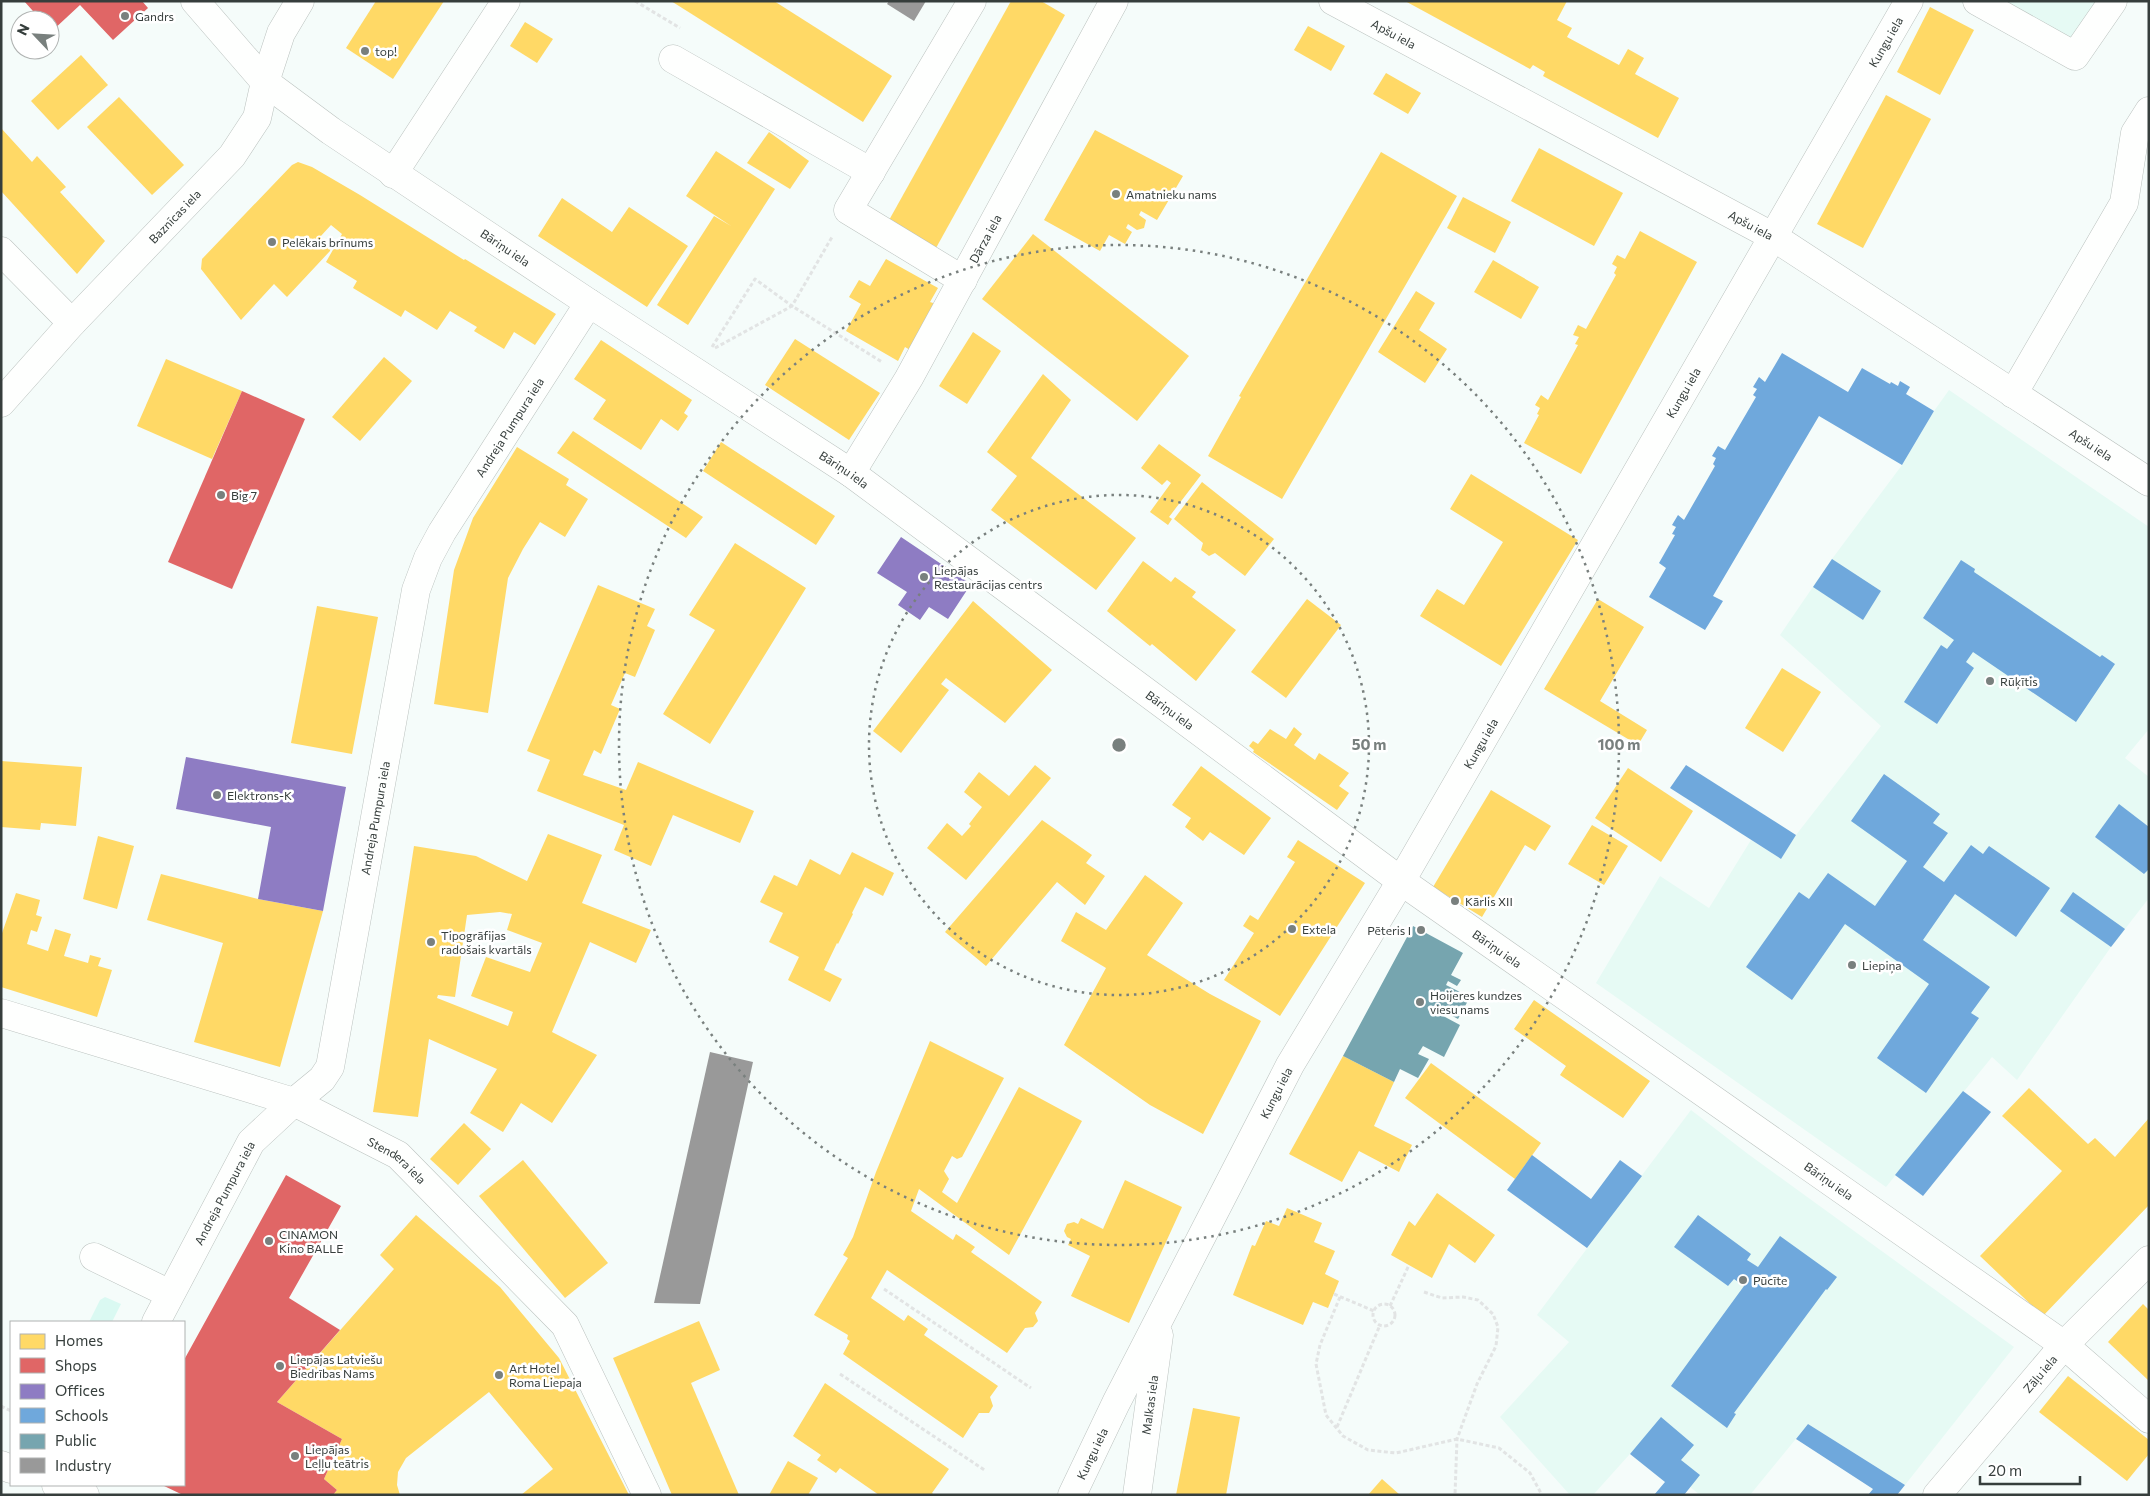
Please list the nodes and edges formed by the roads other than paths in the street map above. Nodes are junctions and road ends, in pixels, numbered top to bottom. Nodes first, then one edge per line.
1 (195, 1) edge
2 (300, 1) edge
3 (506, 1) edge
4 (972, 1) edge
5 (1333, 1) edge
6 (1909, 1) edge
7 (1977, 1) edge
8 (2113, 1) edge
9 (1104, 5) edge
10 (674, 60) dead end
11 (265, 82) junction
12 (2149, 111) edge
13 (871, 172) junction
14 (393, 174) junction
15 (1772, 236) junction
16 (1, 251) edge
17 (963, 280) junction
18 (589, 303) junction
19 (72, 322) junction
20 (2013, 394) junction
21 (1, 403) edge
22 (851, 473) junction
23 (2149, 482) edge
24 (1401, 881) junction
25 (1, 1013) edge
26 (294, 1102) junction
27 (94, 1257) dead end
28 (2149, 1260) edge
29 (170, 1294) junction
30 (1161, 1316) junction
31 (156, 1321) edge
32 (2064, 1345) junction
33 (2149, 1419) edge
34 (647, 1495) edge
35 (1072, 1495) edge
36 (1137, 1495) edge
37 (1937, 1495) edge

1 - 11 street, Bāriņu iela
2 - 11 street, Baznīcas iela
3 - 14 street
4 - 13 street
5 - 15 street, Apšu iela
6 - 15 street, Kungu iela
7 - 8 street
9 - 17 street, Dārza iela
10 - 13 street
11 - 14 street, Bāriņu iela
11 - 19 street, Baznīcas iela
12 - 20 street
13 - 17 street
14 - 18 street, Bāriņu iela
15 - 20 street, Apšu iela
15 - 24 street, Kungu iela
16 - 19 street
17 - 22 street, Dārza iela
18 - 22 street, Bāriņu iela
18 - 26 street, Andreja Pumpura iela
19 - 21 street, Baznīcas iela
20 - 23 street, Apšu iela
22 - 24 street, Bāriņu iela
24 - 30 street, Kungu iela
24 - 32 street, Bāriņu iela
25 - 26 street, Stendera iela
26 - 29 street, Andreja Pumpura iela
26 - 34 street, Stendera iela
27 - 29 street
28 - 32 street, Zāļu iela
29 - 31 street, Andreja Pumpura iela
30 - 35 street, Kungu iela
30 - 36 street, Malkas iela
32 - 33 street, Bāriņu iela
32 - 37 street, Zāļu iela

